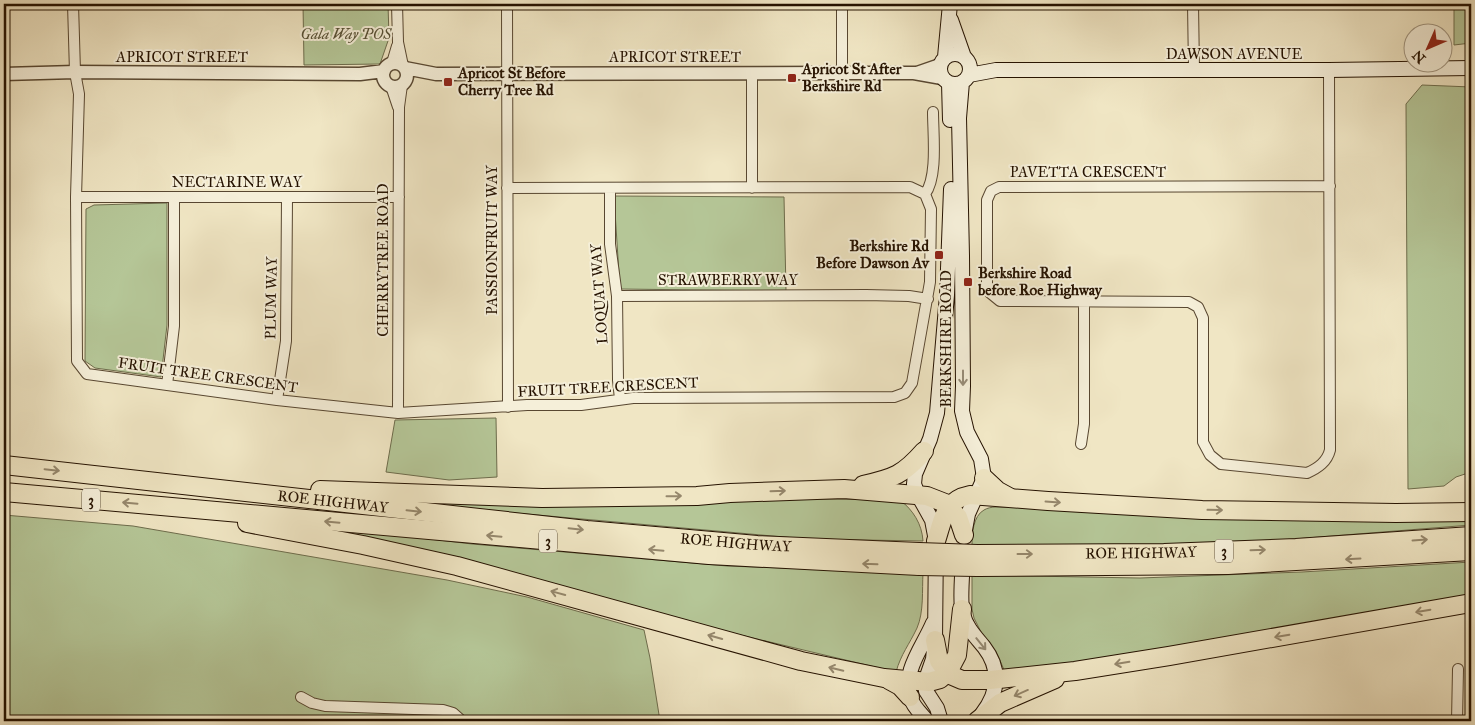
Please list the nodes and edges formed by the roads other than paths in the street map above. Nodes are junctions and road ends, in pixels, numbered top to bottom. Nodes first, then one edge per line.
1 (73, 4) edge
2 (397, 4) edge
3 (507, 4) edge
4 (842, 4) edge
5 (1193, 4) edge
6 (950, 10) edge
7 (1471, 68) edge
8 (955, 70) junction
9 (1194, 70) junction
10 (1329, 70) junction
11 (75, 72) junction
12 (752, 72) junction
13 (508, 73) junction
14 (842, 73) junction
15 (4, 74) edge
16 (396, 75) junction
17 (933, 112) dead end
18 (1330, 186) junction
19 (507, 188) junction
20 (610, 188) junction
21 (752, 188) junction
22 (925, 194) junction
23 (398, 196) junction
24 (76, 197) junction
25 (174, 197) junction
26 (287, 197) junction
27 (617, 296) junction
28 (928, 299) junction
29 (1084, 300) junction
30 (167, 385) junction
31 (620, 399) junction
32 (277, 400) junction
33 (508, 406) junction
34 (398, 413) junction
35 (1081, 444) dead end
36 (924, 451) junction
37 (4, 465) edge
38 (984, 478) junction
39 (209, 488) junction
40 (844, 490) junction
41 (4, 492) edge
42 (918, 495) junction
43 (976, 495) junction
44 (1015, 499) junction
45 (949, 506) junction
46 (178, 508) junction
47 (1471, 512) edge
48 (964, 535) junction
49 (1471, 536) edge
50 (936, 541) junction
51 (1471, 551) edge
52 (919, 559) junction
53 (977, 560) junction
54 (1471, 602) edge
55 (962, 610) junction
56 (936, 613) junction
57 (935, 640) junction
58 (1458, 669) dead end
59 (1075, 670) junction
60 (947, 673) junction
61 (997, 680) junction
62 (915, 687) junction
63 (301, 696) dead end
64 (462, 721) edge
65 (927, 721) edge
66 (941, 721) edge
67 (977, 721) edge
68 (1456, 721) edge

1 - 11 street, FRUIT TREE CRESCENT
2 - 16 street, CHERRYTREE ROAD
3 - 13 street, PASSIONFRUIT WAY
4 - 14 street
5 - 9 street
6 - 8 main road, BERKSHIRE ROAD
7 - 10 main road, DAWSON AVENUE
8 - 9 main road, DAWSON AVENUE
8 - 14 street, APRICOT STREET
8 - 36 main road, BERKSHIRE ROAD
8 -> 38 main road, BERKSHIRE ROAD
9 - 10 main road, DAWSON AVENUE
10 - 18 street, PAVETTA CRESCENT
11 - 15 street, APRICOT STREET
11 - 16 street, APRICOT STREET
11 - 24 street, FRUIT TREE CRESCENT
12 - 13 street, APRICOT STREET
12 - 14 street, APRICOT STREET
12 - 21 street
13 - 16 street, APRICOT STREET
13 - 19 street, PASSIONFRUIT WAY
16 - 23 street, CHERRYTREE ROAD
17 - 22 street
18 - 29 street, PAVETTA CRESCENT
18 - 29 street, PAVETTA CRESCENT
19 - 20 street
19 - 33 street, PASSIONFRUIT WAY
20 - 21 street
20 - 27 street, LOQUAT WAY
21 - 22 street
22 - 28 street, FRUIT TREE CRESCENT
23 - 26 street, NECTARINE WAY
23 - 34 street, CHERRYTREE ROAD
24 - 25 street, NECTARINE WAY
24 - 30 street, FRUIT TREE CRESCENT
25 - 26 street, NECTARINE WAY
25 - 30 street
26 - 32 street, PLUM WAY
27 - 28 street, STRAWBERRY WAY
27 - 31 street, LOQUAT WAY
28 - 31 street, FRUIT TREE CRESCENT
29 - 35 street
30 - 32 street, FRUIT TREE CRESCENT
31 - 33 street, FRUIT TREE CRESCENT
32 - 34 street, FRUIT TREE CRESCENT
33 - 34 street, FRUIT TREE CRESCENT
36 - 40 highway
36 - 42 main road, BERKSHIRE ROAD
37 -> 39 highway, ROE HIGHWAY / 3
38 - 43 main road
38 - 44 highway
39 -> 40 highway
39 -> 52 highway, ROE HIGHWAY / 3
40 - 42 highway
46 -> 41 highway, ROE HIGHWAY / 3
42 - 45 highway
42 - 50 main road, BERKSHIRE ROAD
43 - 44 highway
43 - 45 highway
43 - 48 main road
44 -> 47 highway
45 - 48 highway
45 - 50 highway
52 -> 46 highway, ROE HIGHWAY / 3
62 -> 46 highway
48 - 55 main road
53 -> 49 highway, ROE HIGHWAY / 3
50 - 56 main road, BERKSHIRE ROAD
51 -> 53 highway, ROE HIGHWAY / 3
52 - 53 highway, ROE HIGHWAY / 3, bridge
54 -> 59 highway
55 - 60 highway
55 -> 61 main road
56 - 57 main road, BERKSHIRE ROAD
56 - 62 main road, BERKSHIRE ROAD
57 - 60 highway
57 - 62 main road, BERKSHIRE ROAD
58 - 68 street
59 - 61 highway
59 -> 67 highway
60 - 61 highway
60 - 62 highway
61 - 67 main road
62 - 65 main road
62 - 66 main road
63 - 64 street

